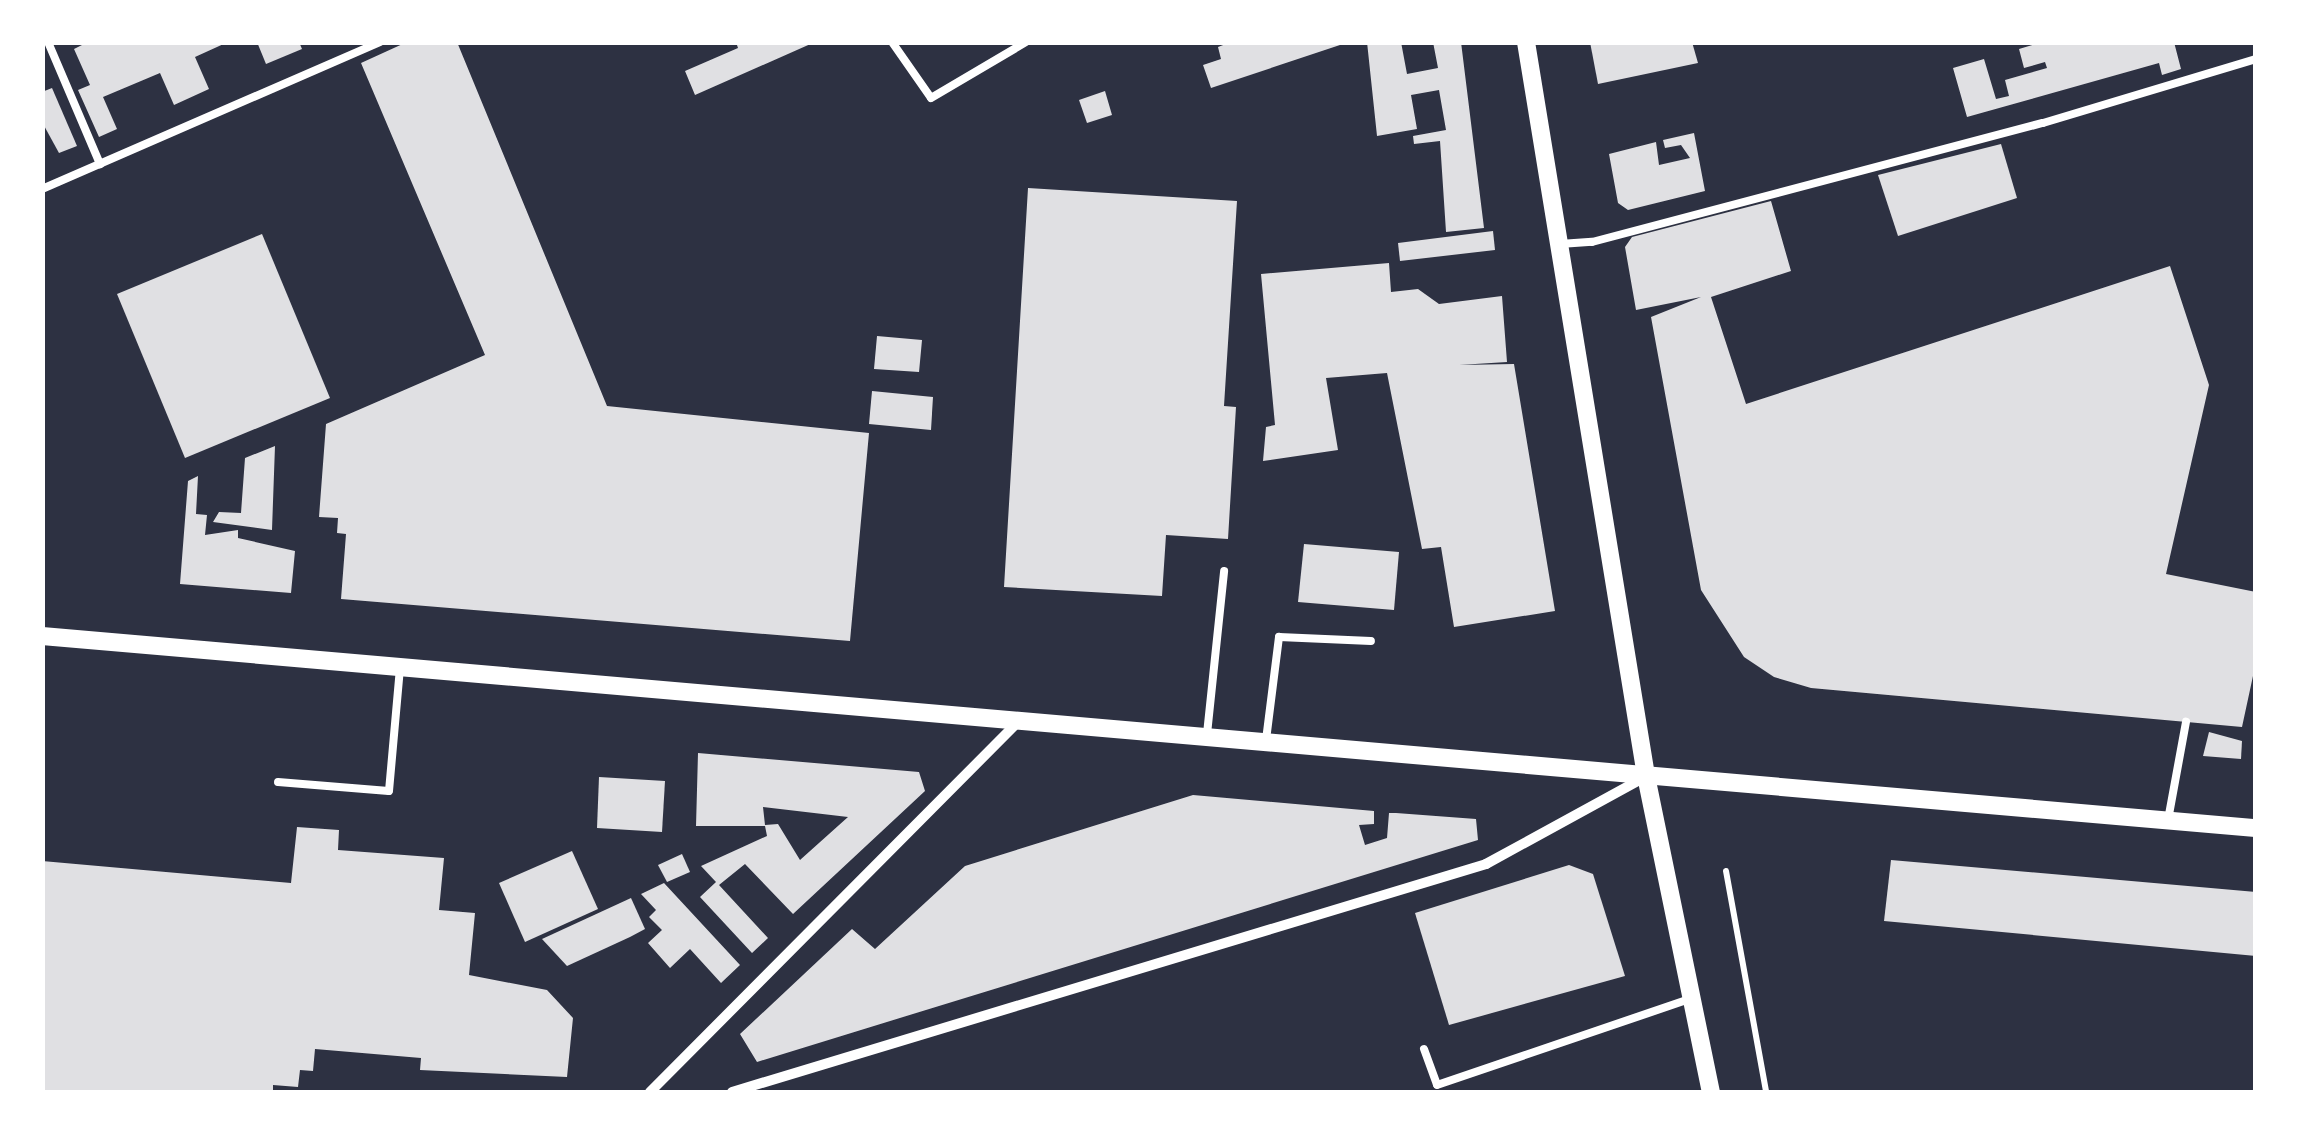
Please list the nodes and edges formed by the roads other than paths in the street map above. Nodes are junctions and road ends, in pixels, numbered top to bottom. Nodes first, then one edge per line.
1 (48, 42) edge
2 (380, 42) edge
3 (892, 42) edge
4 (1026, 42) edge
5 (1526, 42) edge
6 (2256, 59) edge
7 (100, 164) junction
8 (42, 189) edge
9 (1560, 244) junction
10 (1224, 571) dead end
11 (42, 636) edge
12 (1370, 641) dead end
13 (400, 668) junction
14 (1017, 722) junction
15 (2186, 722) dead end
16 (1206, 739) junction
17 (1265, 744) junction
18 (1646, 776) junction
19 (278, 782) dead end
20 (2168, 820) junction
21 (2256, 828) edge
22 (1692, 998) junction
23 (1424, 1049) dead end
24 (1438, 1089) edge
25 (650, 1092) edge
26 (732, 1092) edge
27 (1711, 1092) edge

1 - 7 lane
2 - 7 lane
3 - 4 lane
5 - 9 street
6 - 9 lane
7 - 8 lane
9 - 18 street
10 - 16 lane
11 - 13 street
12 - 17 lane
13 - 14 street
13 - 19 lane
14 - 16 street
14 - 25 street
15 - 20 lane
16 - 17 street
17 - 18 street
18 - 20 street
18 - 22 street
18 - 26 street
20 - 21 street
22 - 24 lane
22 - 27 street
23 - 24 lane

